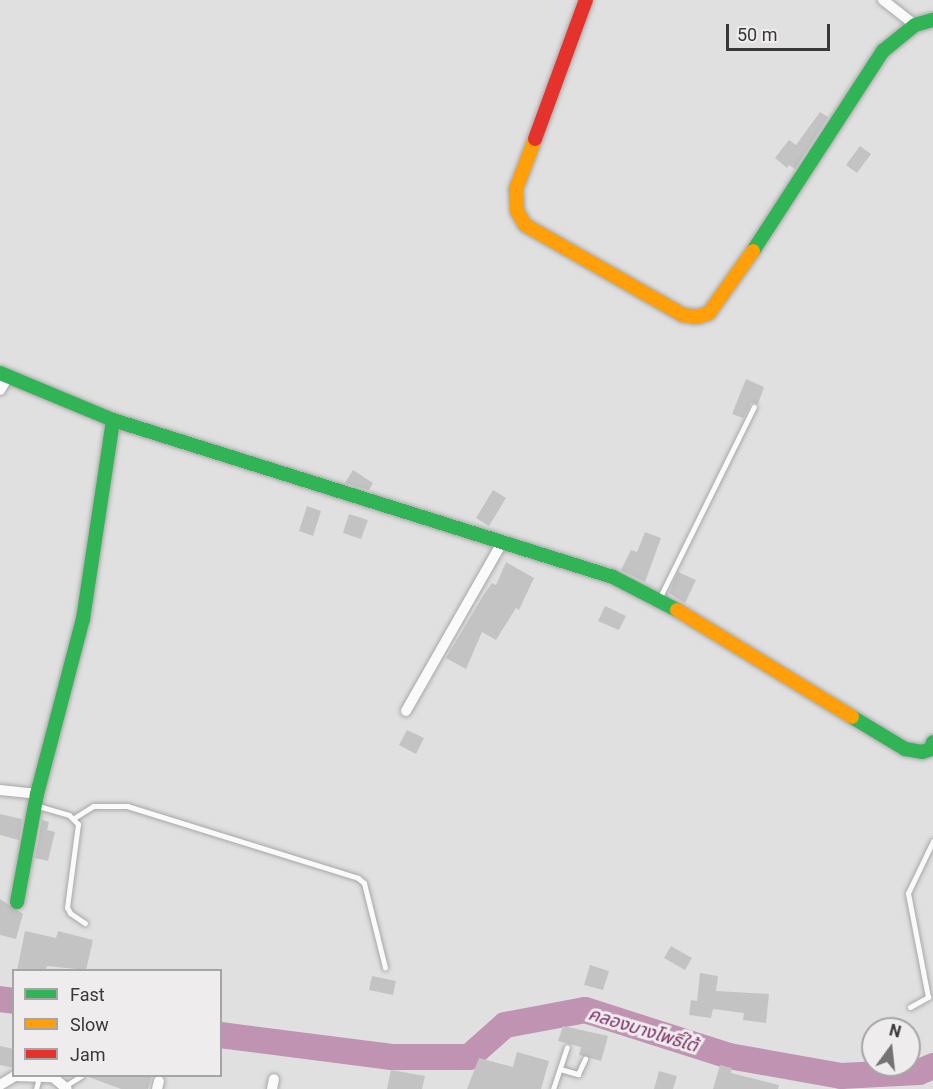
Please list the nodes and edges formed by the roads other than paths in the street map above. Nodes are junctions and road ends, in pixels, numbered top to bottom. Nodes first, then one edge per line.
1 (586, 0) edge
2 (883, 0) edge
3 (933, 20) edge
4 (915, 25) junction
5 (4, 375) edge
6 (0, 390) edge
7 (754, 407) dead end
8 (113, 420) junction
9 (502, 543) junction
10 (659, 599) junction
11 (406, 711) dead end
12 (932, 747) edge
13 (0, 790) edge
14 (37, 800) junction
15 (74, 818) junction
16 (933, 841) edge
17 (17, 902) dead end
18 (85, 923) dead end
19 (385, 967) dead end
20 (910, 1007) dead end
21 (567, 1047) dead end
22 (585, 1059) dead end
23 (560, 1070) junction
24 (13, 1077) edge
25 (39, 1077) edge
26 (80, 1077) edge
27 (0, 1085) edge
28 (66, 1087) edge
29 (36, 1089) edge
30 (553, 1089) edge

1 - 4 street
2 - 4 street
3 - 4 street
5 - 6 street
5 - 8 street
7 - 10 lane
8 - 9 street
8 - 14 street
9 - 10 street
9 - 11 street
10 - 12 street
13 - 14 street
14 - 15 lane
14 - 17 street
15 - 18 lane
15 - 19 lane
16 - 20 lane
21 - 23 lane
22 - 23 lane
23 - 30 lane
24 - 27 street
25 - 28 street
25 - 29 lane
26 - 28 lane

